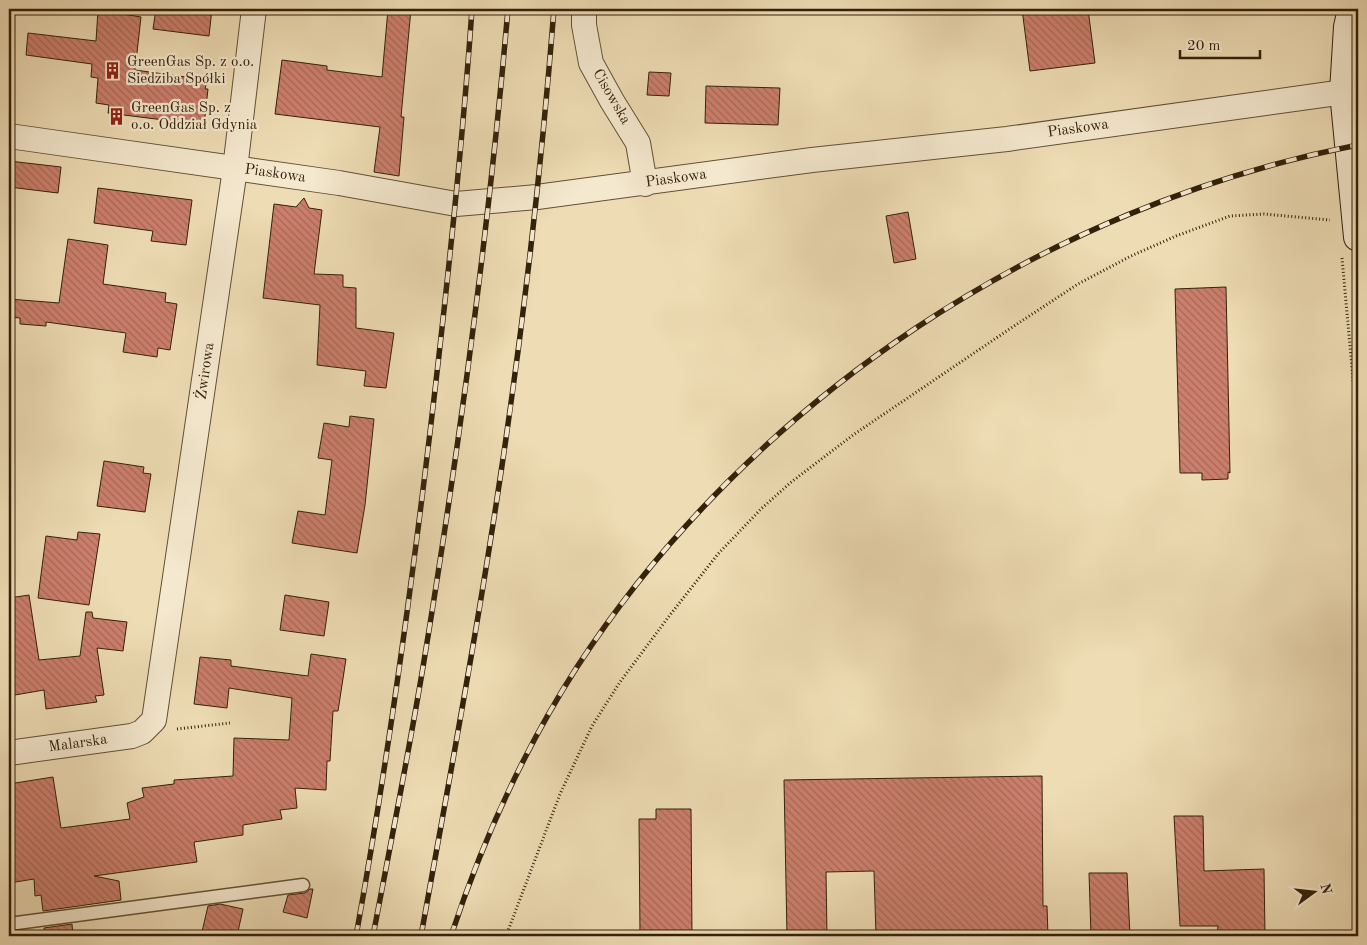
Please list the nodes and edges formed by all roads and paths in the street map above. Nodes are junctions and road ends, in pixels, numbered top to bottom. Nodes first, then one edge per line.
1 (254, 9) edge
2 (584, 9) edge
3 (1352, 9) edge
4 (1344, 92) junction
5 (9, 136) edge
6 (235, 169) junction
7 (645, 184) junction
8 (1358, 232) edge
9 (230, 723) dead end
10 (142, 731) junction
11 (9, 753) edge
12 (303, 885) dead end
13 (9, 924) edge
14 (506, 936) edge

1 - 6 street, Żwirowa
2 - 7 street, Cisowska
3 - 4 main road
4 - 7 street, Piaskowa
4 - 8 main road
5 - 6 street, Piaskowa
6 - 7 street, Piaskowa
6 - 10 street, Żwirowa
8 - 14 path
9 - 10 path
10 - 11 street, Malarska
12 - 13 lane

